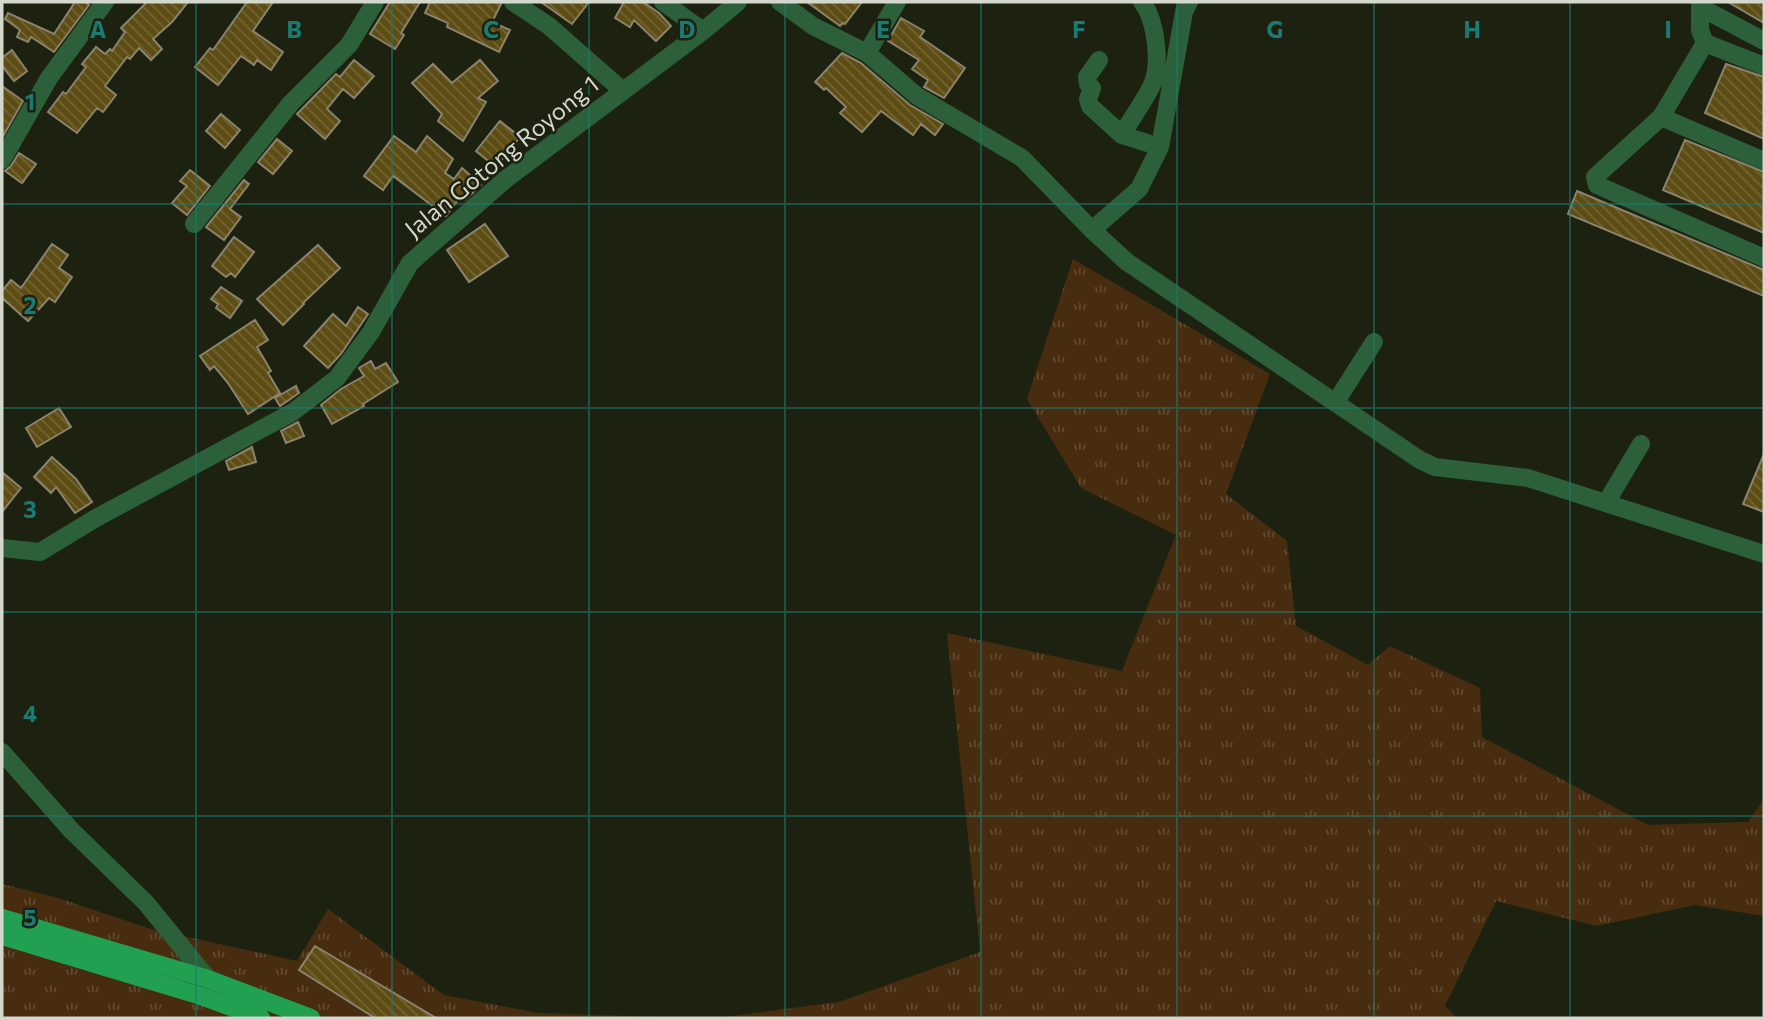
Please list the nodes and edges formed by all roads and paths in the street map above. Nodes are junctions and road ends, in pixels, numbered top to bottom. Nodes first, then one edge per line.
1 (105, 2) edge
2 (375, 2) edge
3 (513, 2) edge
4 (663, 2) edge
5 (738, 2) edge
6 (897, 2) edge
7 (1142, 2) edge
8 (1189, 2) edge
9 (786, 3) edge
10 (1700, 4) edge
11 (703, 31) junction
12 (1764, 41) edge
13 (1705, 43) junction
14 (867, 53) junction
15 (1099, 60) dead end
16 (1764, 66) edge
17 (622, 90) junction
18 (1661, 117) junction
19 (1122, 135) junction
20 (1160, 147) junction
21 (2, 160) edge
22 (1764, 162) edge
23 (194, 224) dead end
24 (1092, 230) junction
25 (1764, 258) edge
26 (1374, 342) dead end
27 (1335, 403) junction
28 (1641, 444) dead end
29 (1606, 503) junction
30 (2, 548) edge
31 (1764, 554) edge
32 (2, 752) edge
33 (2, 918) edge
34 (2, 936) edge
35 (208, 979) junction
36 (201, 996) junction
37 (306, 1017) edge
38 (261, 1018) edge

1 - 21 street
2 - 23 street
3 - 17 street
4 - 11 street
5 - 11 street, Jalan Gotong Royong 1
6 - 14 street
7 - 19 street
8 - 20 street
9 - 14 street
10 - 12 street
10 - 13 street
11 - 17 street, Jalan Gotong Royong 1
13 - 16 street
13 - 18 street
14 - 24 street
15 - 19 street
17 - 30 street, Jalan Gotong Royong 1
18 - 22 street
18 - 25 street
19 - 20 street
20 - 24 street
24 - 27 street
26 - 27 street
27 - 29 street
28 - 29 street
29 - 31 street
32 - 35 street
33 - 35 main road
34 - 36 main road
35 - 36 main road
35 - 37 main road
36 - 38 main road

